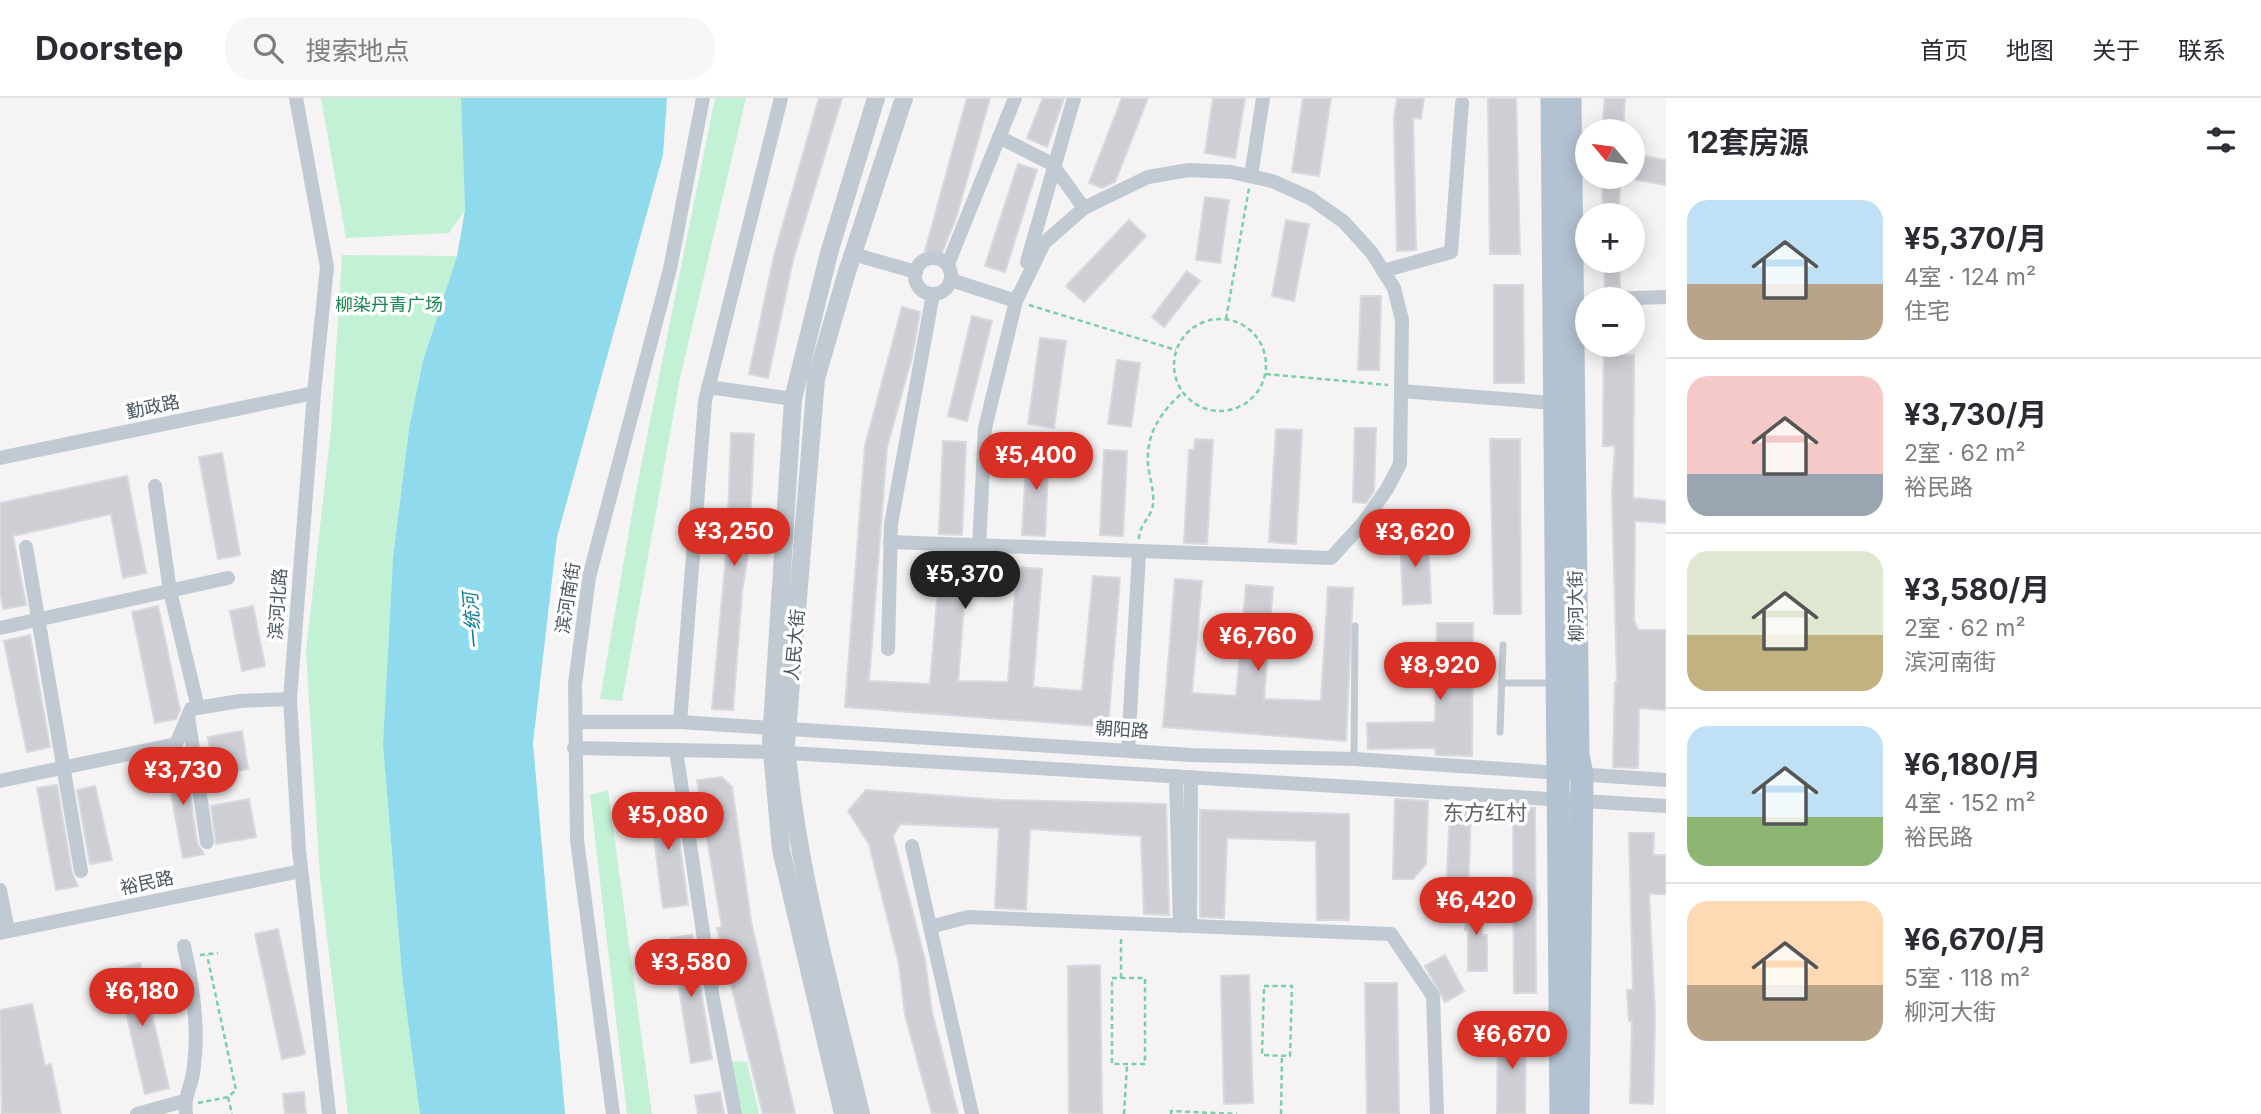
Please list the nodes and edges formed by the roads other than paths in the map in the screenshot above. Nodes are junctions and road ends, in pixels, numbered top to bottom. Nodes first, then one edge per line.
1 (296, 98) edge
2 (703, 98) edge
3 (781, 98) edge
4 (876, 98) edge
5 (904, 98) edge
6 (1015, 98) edge
7 (1074, 98) edge
8 (1263, 98) edge
9 (1552, 98) edge
10 (1570, 98) edge
11 (1462, 103) dead end
12 (999, 137) junction
13 (1054, 168) junction
14 (1251, 176) junction
15 (1084, 208) junction
16 (1037, 247) junction
17 (853, 254) junction
18 (948, 264) junction
19 (1383, 271) junction
20 (916, 272) junction
21 (951, 280) junction
22 (1580, 287) edge
23 (933, 294) junction
24 (1666, 297) edge
25 (1645, 298) edge
26 (1016, 302) junction
27 (1575, 344) edge
28 (708, 387) junction
29 (1401, 389) junction
30 (314, 393) junction
31 (793, 399) junction
32 (1554, 403) junction
33 (0, 458) edge
34 (155, 486) dead end
35 (890, 542) junction
36 (26, 547) dead end
37 (979, 547) junction
38 (1139, 552) junction
39 (228, 578) dead end
40 (170, 591) junction
41 (38, 620) junction
42 (1355, 626) dead end
43 (0, 628) edge
44 (1503, 645) dead end
45 (888, 649) dead end
46 (1559, 682) junction
47 (1502, 683) junction
48 (290, 699) junction
49 (193, 712) junction
50 (576, 722) junction
51 (680, 722) junction
52 (780, 728) junction
53 (1500, 732) dead end
54 (574, 748) junction
55 (676, 750) junction
56 (1128, 750) junction
57 (780, 752) junction
58 (1354, 759) junction
59 (63, 768) junction
60 (1558, 772) junction
61 (1581, 774) junction
62 (1183, 776) junction
63 (1666, 780) edge
64 (0, 781) edge
65 (1570, 799) junction
66 (1666, 806) edge
67 (207, 842) dead end
68 (912, 846) dead end
69 (81, 871) dead end
70 (301, 871) junction
71 (0, 890) edge
72 (1185, 926) junction
73 (930, 927) junction
74 (4, 932) edge
75 (185, 951) road end
76 (185, 1107) edge
77 (137, 1114) edge
78 (329, 1114) edge
79 (613, 1114) edge
80 (735, 1114) edge
81 (843, 1114) edge
82 (861, 1114) edge
83 (972, 1114) edge
84 (1437, 1114) edge
85 (1561, 1114) edge
86 (1578, 1114) edge

1 - 30 street, 滨河北路
2 - 50 street, 滨河南街
3 - 28 street
4 - 31 street, 人民大街
5 - 17 street, 人民大街
6 - 12 street
7 - 13 street
8 - 14 street
9 - 32 main road, 柳河大街
10 - 22 main road, 柳河大街
11 - 19 street
12 - 13 street
12 - 18 street
13 - 15 street
13 - 16 street
14 - 15 street
14 - 19 street
15 - 16 street
16 - 26 street
17 - 20 street
17 - 52 street, 人民大街
18 - 20 street
18 - 21 street
19 - 29 street
20 - 23 street
21 - 23 street
21 - 26 street
23 - 35 street
24 - 25 street
26 - 37 street
27 - 61 main road, 柳河大街
28 - 31 street
28 - 51 street
29 - 32 street
29 - 38 street
30 - 33 street, 勤政路
30 - 48 street, 滨河北路
31 - 52 street, 人民大街
32 - 46 main road, 柳河大街
34 - 40 street
35 - 37 street
35 - 45 street
36 - 41 street
37 - 38 street
38 - 56 street
39 - 40 street
40 - 41 street
40 - 49 street
41 - 43 street
41 - 59 street
42 - 58 lane
44 - 47 lane
46 - 47 lane
46 - 60 main road, 柳河大街
47 - 53 lane
48 - 49 street
48 - 70 street, 滨河北路
49 - 59 street
49 - 67 street
50 - 51 street, 朝阳路
50 - 54 street, 滨河南街
51 - 52 street, 朝阳路
52 - 56 street, 朝阳路
52 - 57 street, 人民大街
54 - 55 street
54 - 79 street, 滨河南街
55 - 57 street
55 - 80 street
56 - 58 street, 朝阳路
57 - 62 street
57 - 81 street, 人民大街
57 - 82 street, 人民大街
58 - 60 street, 朝阳路
59 - 64 street
59 - 69 street
60 - 61 street, 朝阳路
60 - 65 main road, 柳河大街
61 - 63 street, 朝阳路
61 - 65 main road, 柳河大街
62 - 65 street
62 - 72 street
65 - 66 street
65 - 85 main road, 柳河大街
65 - 86 main road, 柳河大街
68 - 73 street
70 - 74 street, 裕民路
70 - 78 street, 滨河北路
71 - 74 street
72 - 73 street
72 - 84 street
73 - 83 street
75 - 76 street
76 - 77 street

